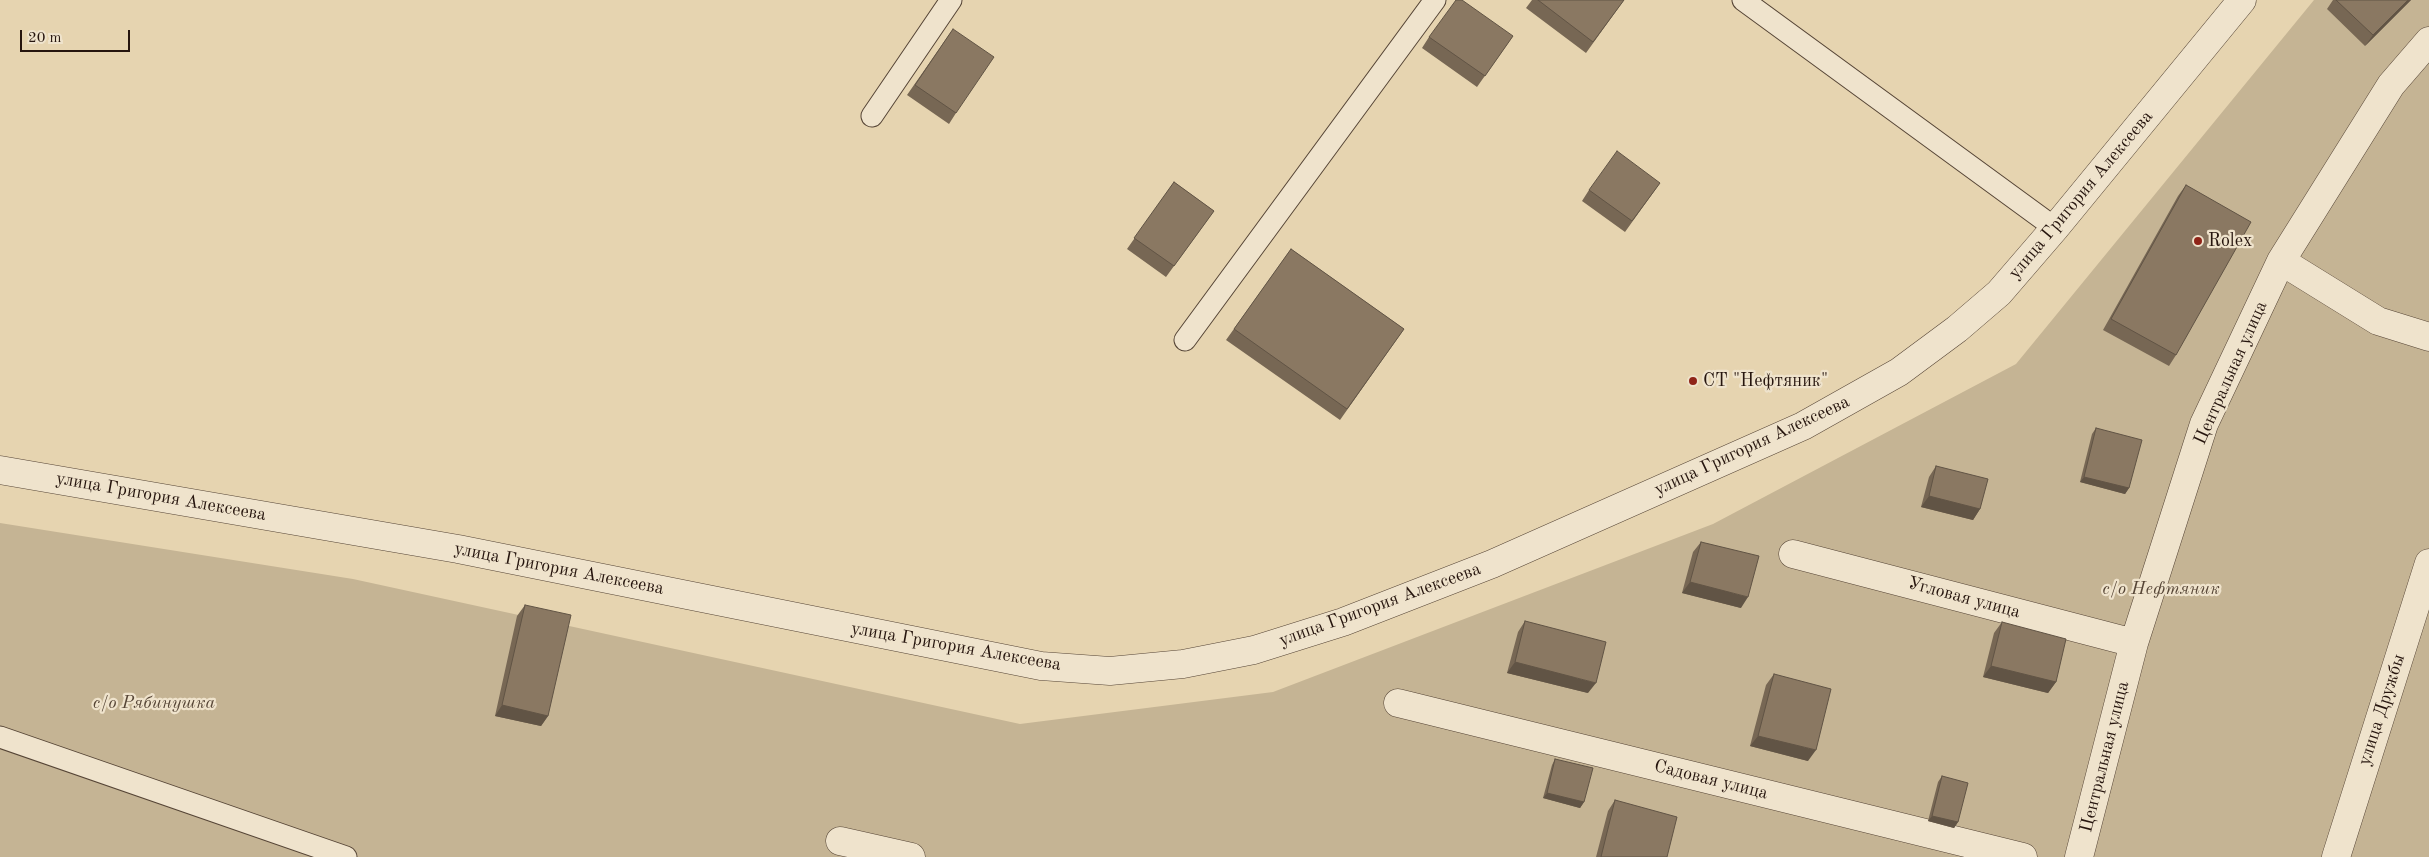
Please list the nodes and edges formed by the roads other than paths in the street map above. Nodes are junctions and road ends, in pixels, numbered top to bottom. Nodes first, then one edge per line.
1 (951, 0) edge
2 (1435, 0) edge
3 (1743, 0) edge
4 (2242, 0) edge
5 (2429, 40) edge
6 (872, 116) dead end
7 (2055, 228) junction
8 (2282, 261) junction
9 (2429, 337) edge
10 (1186, 340) dead end
11 (0, 470) edge
12 (1793, 554) dead end
13 (2429, 563) edge
14 (2134, 643) junction
15 (1398, 703) dead end
16 (0, 737) edge
17 (840, 841) dead end
18 (346, 857) edge
19 (911, 857) edge
20 (2023, 857) edge
21 (2079, 857) edge
22 (2336, 857) edge

1 - 6 lane
2 - 10 lane
3 - 7 lane
4 - 7 street, улица Григория Алексеева
5 - 8 street, Центральная улица
7 - 11 street, улица Григория Алексеева
8 - 9 street
8 - 14 street, Центральная улица
12 - 14 street, Угловая улица
13 - 22 street, улица Дружбы
14 - 21 street, Центральная улица
15 - 20 street, Садовая улица
16 - 18 lane
17 - 19 street

